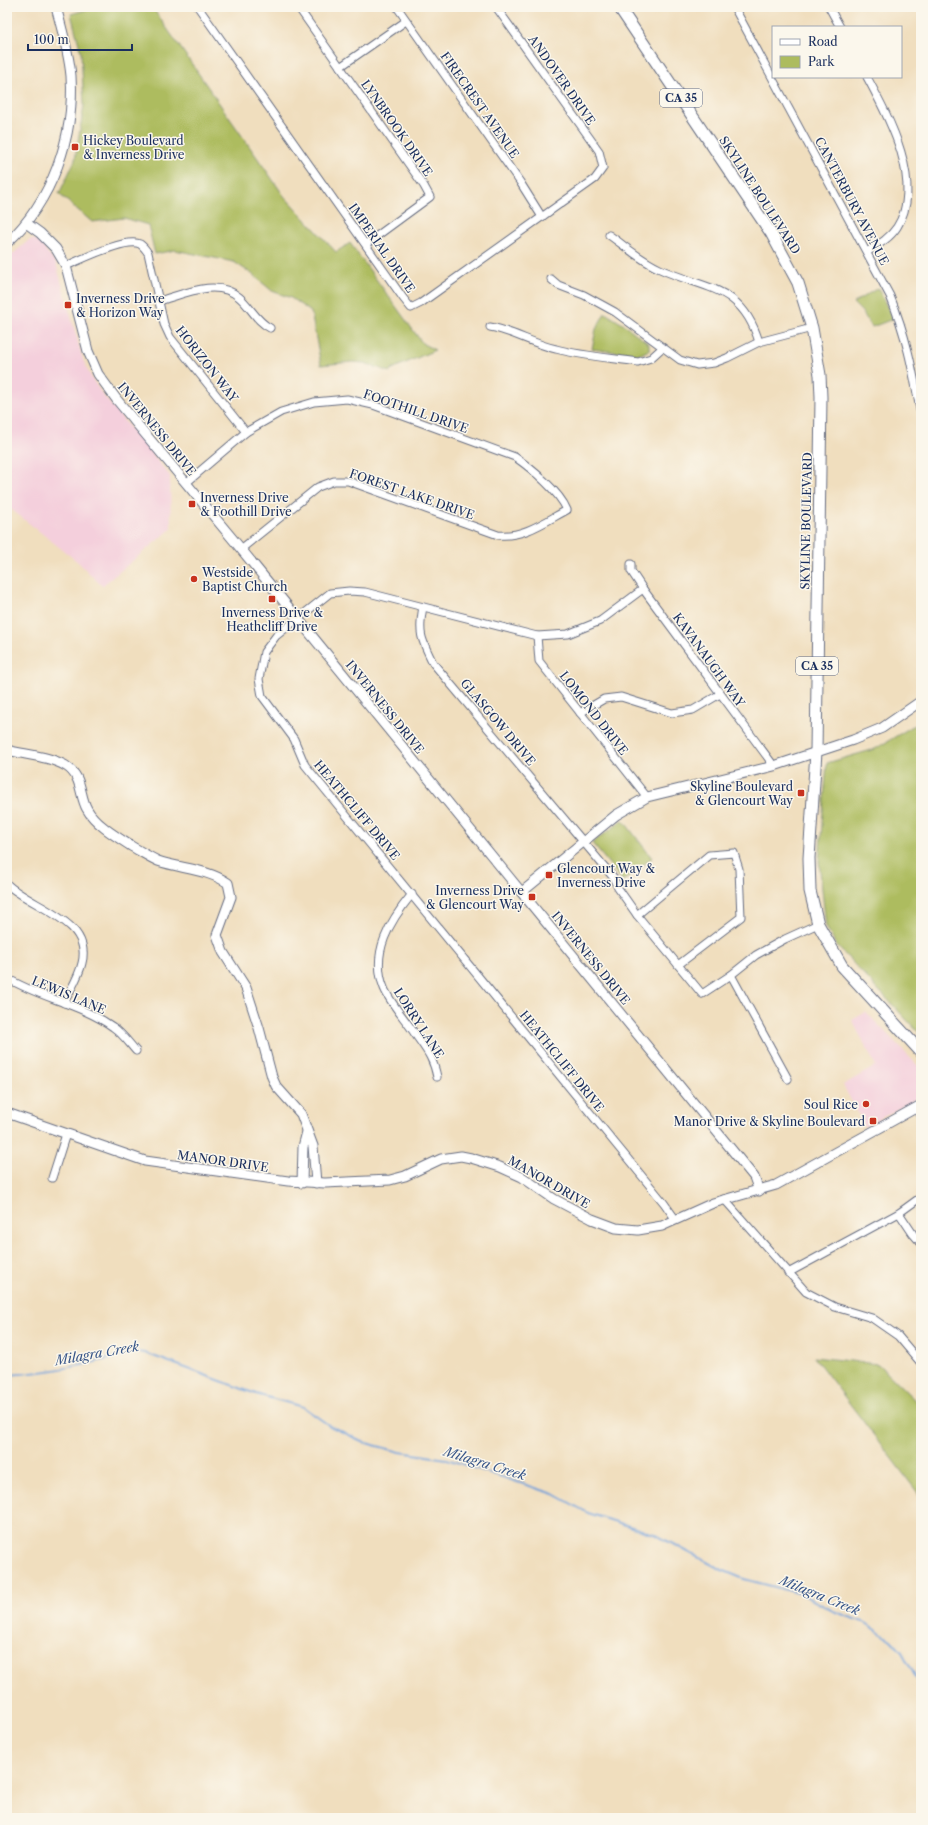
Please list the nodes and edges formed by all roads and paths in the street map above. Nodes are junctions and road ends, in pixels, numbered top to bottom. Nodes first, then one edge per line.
1 (56, 7) edge
2 (198, 7) edge
3 (298, 7) edge
4 (397, 7) edge
5 (496, 7) edge
6 (620, 7) edge
7 (734, 7) edge
8 (829, 7) edge
9 (406, 21) junction
10 (839, 26) edge
11 (340, 66) junction
12 (772, 77) edge
13 (773, 78) edge
14 (868, 78) edge
15 (602, 168) joint
16 (542, 217) junction
17 (26, 223) junction
18 (609, 235) dead end
19 (7, 243) edge
20 (366, 244) junction
21 (867, 252) junction
22 (66, 266) junction
23 (551, 279) dead end
24 (159, 301) junction
25 (490, 327) dead end
26 (270, 328) dead end
27 (812, 328) junction
28 (759, 342) junction
29 (662, 348) junction
30 (921, 416) edge
31 (246, 432) junction
32 (186, 483) junction
33 (567, 510) joint
34 (241, 549) junction
35 (631, 564) dead end
36 (643, 589) junction
37 (423, 606) junction
38 (296, 618) junction
39 (537, 636) junction
40 (720, 694) junction
41 (921, 701) edge
42 (580, 713) junction
43 (7, 750) edge
44 (816, 752) junction
45 (774, 766) junction
46 (647, 797) junction
47 (583, 841) junction
48 (7, 884) edge
49 (522, 892) junction
50 (412, 894) junction
51 (637, 915) junction
52 (818, 924) junction
53 (678, 965) junction
54 (731, 975) junction
55 (7, 978) edge
56 (64, 1003) junction
57 (136, 1051) dead end
58 (921, 1052) edge
59 (437, 1076) dead end
60 (788, 1079) dead end
61 (920, 1109) edge
62 (7, 1113) edge
63 (307, 1132) junction
64 (66, 1134) junction
65 (52, 1178) dead end
66 (302, 1182) junction
67 (316, 1183) junction
68 (759, 1191) junction
69 (921, 1197) edge
70 (724, 1199) junction
71 (899, 1213) junction
72 (676, 1220) junction
73 (921, 1243) edge
74 (788, 1273) junction
75 (921, 1363) edge

1 - 17 street
2 - 20 street, IMPERIAL DRIVE
3 - 11 street, LYNBROOK DRIVE
4 - 9 street, FIRECREST AVENUE
5 - 15 street, ANDOVER DRIVE
6 - 27 main road, SKYLINE BOULEVARD / CA 35
7 - 12 street, CANTERBURY AVENUE
8 - 10 street
9 - 11 street
9 - 16 street, FIRECREST AVENUE
11 - 20 street, LYNBROOK DRIVE
13 - 21 street, CANTERBURY AVENUE
14 - 21 street
15 - 16 street, IMPERIAL DRIVE
16 - 20 street, IMPERIAL DRIVE
17 - 19 street
17 - 22 street, INVERNESS DRIVE
18 - 28 street
21 - 30 street, CANTERBURY AVENUE
22 - 24 street, HORIZON WAY
22 - 32 street, INVERNESS DRIVE
23 - 29 street
24 - 26 street
24 - 31 street, HORIZON WAY
25 - 29 street
27 - 28 street
27 - 44 main road, SKYLINE BOULEVARD / CA 35
28 - 29 street
31 - 32 street, FOOTHILL DRIVE
31 - 33 street, FOOTHILL DRIVE
32 - 34 street, INVERNESS DRIVE
33 - 34 street, FOREST LAKE DRIVE
34 - 38 street, INVERNESS DRIVE
35 - 36 street, KAVANAUGH WAY
36 - 39 street, HEATHCLIFF DRIVE
36 - 40 street, KAVANAUGH WAY
37 - 38 street, HEATHCLIFF DRIVE
37 - 39 street, HEATHCLIFF DRIVE
37 - 47 street, GLASGOW DRIVE
38 - 49 street, INVERNESS DRIVE
38 - 50 street, HEATHCLIFF DRIVE
39 - 42 street, LOMOND DRIVE
40 - 42 street
40 - 45 street, KAVANAUGH WAY
41 - 44 street
42 - 46 street, LOMOND DRIVE
43 - 63 street
44 - 45 street
44 - 52 main road, SKYLINE BOULEVARD / CA 35
45 - 46 street
46 - 47 street
47 - 49 street
47 - 51 street, GLASGOW DRIVE
48 - 56 street
49 - 68 street, INVERNESS DRIVE
50 - 59 street, LORRY LANE
50 - 72 street, HEATHCLIFF DRIVE
51 - 53 street, GLASGOW DRIVE
51 - 53 street
52 - 54 street
52 - 58 main road, SKYLINE BOULEVARD / CA 35
53 - 54 street, GLASGOW DRIVE
54 - 60 street
55 - 56 street, LEWIS LANE
56 - 57 street, LEWIS LANE
61 - 68 street, MANOR DRIVE
62 - 64 street, MANOR DRIVE
63 - 66 street
63 - 67 street
64 - 65 street
64 - 66 street, MANOR DRIVE
66 - 67 street, MANOR DRIVE
67 - 72 street, MANOR DRIVE
68 - 70 street, MANOR DRIVE
69 - 71 street
70 - 72 street, MANOR DRIVE
70 - 74 street
71 - 73 street
71 - 74 street
74 - 75 street

